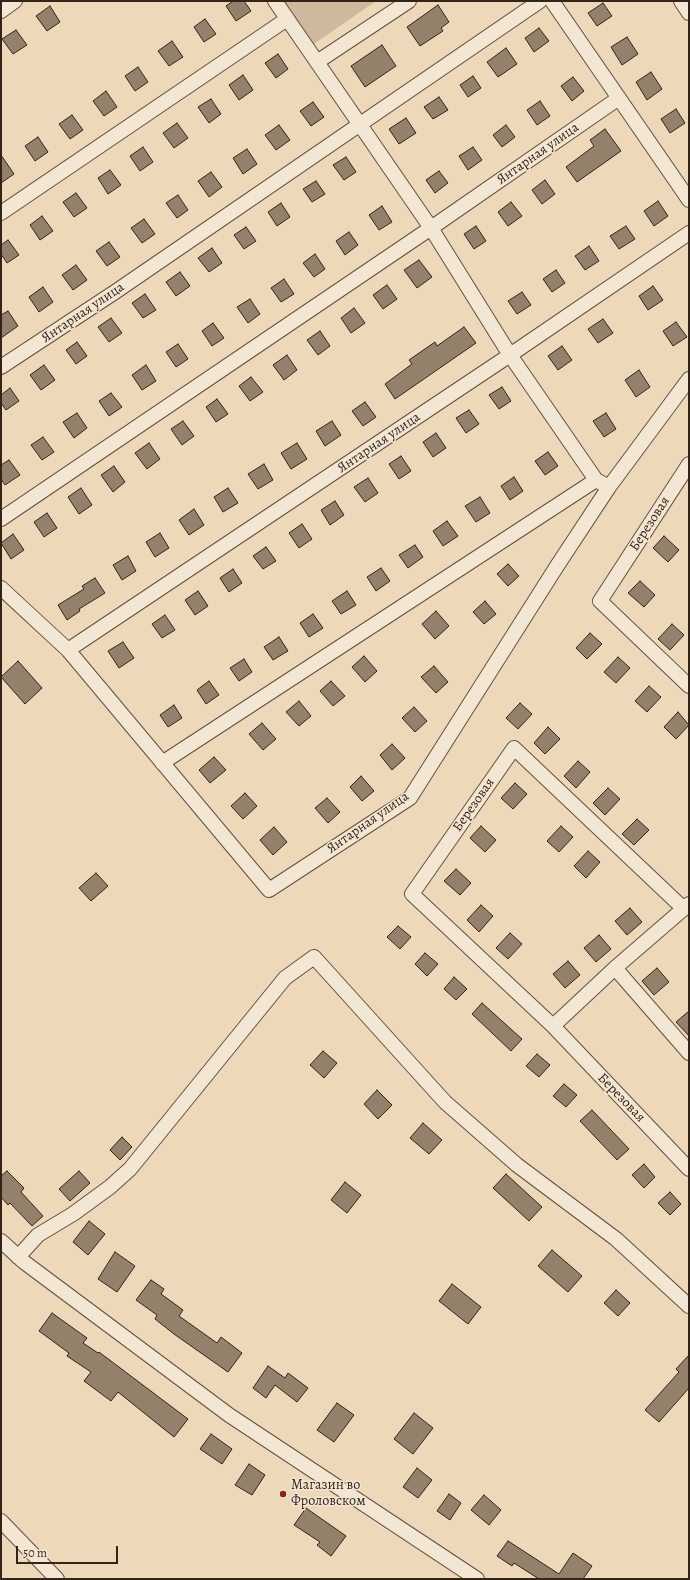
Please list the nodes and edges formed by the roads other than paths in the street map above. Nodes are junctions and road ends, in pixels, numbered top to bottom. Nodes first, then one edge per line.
1 (15, 1) edge
2 (275, 1) edge
3 (408, 1) edge
4 (540, 1) edge
5 (552, 1) edge
6 (680, 1) edge
7 (1, 11) edge
8 (689, 14) edge
9 (287, 18) junction
10 (317, 62) junction
11 (619, 98) junction
12 (360, 124) junction
13 (689, 200) edge
14 (1, 213) edge
15 (431, 228) junction
16 (689, 233) edge
17 (510, 356) junction
18 (1, 367) edge
19 (689, 379) edge
20 (689, 464) edge
21 (596, 480) junction
22 (609, 487) junction
23 (1, 519) edge
24 (1, 588) edge
25 (68, 650) junction
26 (689, 686) edge
27 (162, 763) junction
28 (686, 906) edge
29 (615, 968) junction
30 (553, 1026) junction
31 (689, 1053) edge
32 (689, 1169) edge
33 (1, 1240) edge
34 (18, 1257) junction
35 (689, 1306) edge
36 (1, 1521) edge
37 (57, 1579) edge
38 (477, 1579) edge

1 - 7 street
2 - 9 street
3 - 10 street
4 - 12 street, Янтарная улица
5 - 11 street
6 - 8 street
9 - 10 street
9 - 14 street
10 - 12 street
11 - 13 street
11 - 15 street, Янтарная улица
12 - 15 street
12 - 18 street, Янтарная улица
15 - 17 street
15 - 23 street, Янтарная улица
16 - 17 street, Янтарная улица
17 - 21 street
17 - 25 street, Янтарная улица
19 - 22 street, Янтарная улица
20 - 26 street, Березовая
21 - 22 street
21 - 27 street
22 - 27 street, Янтарная улица
24 - 25 street
25 - 27 street
28 - 29 street, Березовая
28 - 30 street, Березовая
29 - 30 street, Березовая
29 - 31 street
30 - 32 street, Березовая
33 - 34 street
34 - 35 street
34 - 38 street
36 - 37 street

